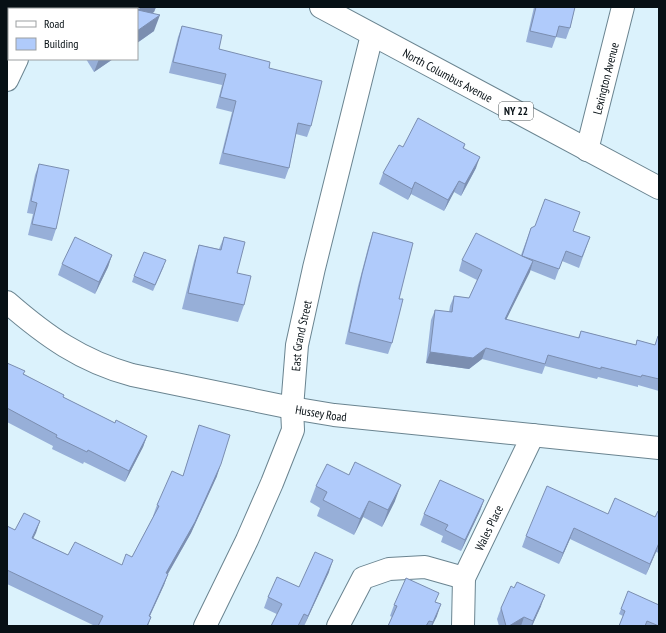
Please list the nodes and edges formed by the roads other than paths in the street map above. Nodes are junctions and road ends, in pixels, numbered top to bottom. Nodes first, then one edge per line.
1 (321, 7) edge
2 (623, 7) edge
3 (345, 13) edge
4 (372, 35) junction
5 (17, 60) edge
6 (7, 80) edge
7 (587, 150) junction
8 (659, 188) edge
9 (7, 302) edge
10 (292, 408) junction
11 (533, 434) junction
12 (659, 448) edge
13 (464, 578) junction
14 (205, 626) edge
15 (338, 626) edge
16 (463, 626) edge

1 - 3 street, North Columbus Avenue / NY 22
2 - 7 street, Lexington Avenue
3 - 4 street, North Columbus Avenue / NY 22
4 - 7 street, North Columbus Avenue / NY 22
4 - 10 street, East Grand Street
5 - 6 street
7 - 8 street, North Columbus Avenue / NY 22
9 - 10 street, Hussey Road
10 - 11 street, Hussey Road
10 - 14 street, East Grand Street
11 - 12 street, Hussey Road
11 - 13 street, Wales Place
13 - 15 street
13 - 16 street, Wales Place

